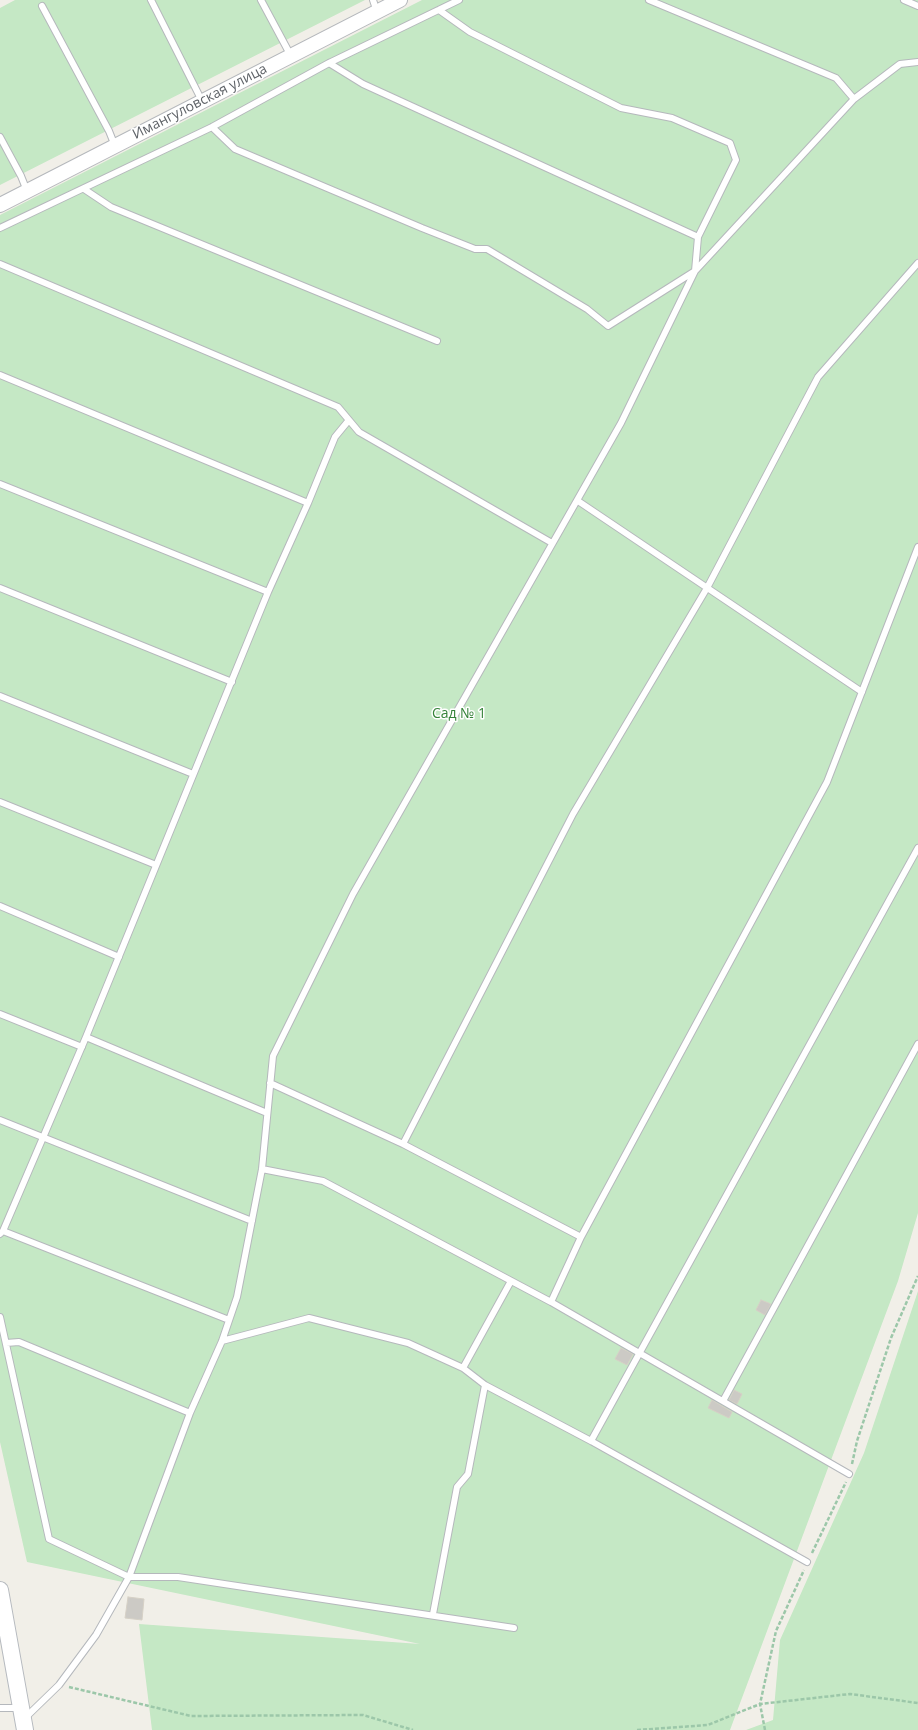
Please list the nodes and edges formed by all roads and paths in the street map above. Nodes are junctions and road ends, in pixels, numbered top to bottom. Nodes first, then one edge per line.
1 (151, 0) edge
2 (261, 0) edge
3 (400, 0) edge
4 (459, 0) edge
5 (649, 0) edge
6 (904, 0) edge
7 (42, 6) dead end
8 (375, 6) edge
9 (918, 6) edge
10 (439, 10) junction
11 (291, 56) junction
12 (918, 62) edge
13 (329, 63) junction
14 (854, 99) junction
15 (202, 101) junction
16 (212, 127) junction
17 (0, 137) edge
18 (115, 146) junction
19 (84, 189) junction
20 (27, 191) junction
21 (0, 205) edge
22 (0, 228) edge
23 (698, 237) junction
24 (918, 263) edge
25 (0, 264) edge
26 (695, 271) junction
27 (436, 341) dead end
28 (0, 375) edge
29 (349, 420) junction
30 (0, 484) edge
31 (578, 501) junction
32 (308, 503) junction
33 (552, 544) junction
34 (918, 547) edge
35 (0, 588) edge
36 (707, 588) junction
37 (268, 592) junction
38 (232, 682) junction
39 (862, 692) junction
40 (0, 696) edge
41 (193, 774) junction
42 (0, 802) edge
43 (918, 848) edge
44 (156, 865) junction
45 (0, 906) edge
46 (119, 957) junction
47 (0, 1014) edge
48 (86, 1037) junction
49 (918, 1044) edge
50 (82, 1047) junction
51 (270, 1083) junction
52 (267, 1112) junction
53 (0, 1120) edge
54 (43, 1137) junction
55 (402, 1144) junction
56 (262, 1168) junction
57 (252, 1221) junction
58 (1, 1232) edge
59 (581, 1237) junction
60 (918, 1276) edge
61 (511, 1281) junction
62 (551, 1302) junction
63 (0, 1317) edge
64 (229, 1320) junction
65 (222, 1341) junction
66 (6, 1343) junction
67 (641, 1353) junction
68 (463, 1368) junction
69 (485, 1385) junction
70 (723, 1401) junction
71 (190, 1413) junction
72 (591, 1441) junction
73 (849, 1474) junction
74 (808, 1562) junction
75 (129, 1577) junction
76 (0, 1590) edge
77 (433, 1614) junction
78 (514, 1628) dead end
79 (59, 1685) junction
80 (918, 1703) edge
81 (760, 1704) junction
82 (0, 1708) edge
83 (23, 1719) edge
84 (696, 1726) junction
85 (413, 1730) edge
86 (637, 1730) edge
87 (690, 1730) edge
88 (765, 1730) edge

1 - 15 lane
2 - 11 lane
3 - 8 street, Имангуловская улица
4 - 10 lane
5 - 14 lane
6 - 9 lane
7 - 18 lane
8 - 11 street, Имангуловская улица
10 - 13 lane
10 - 23 lane
11 - 15 street, Имангуловская улица
12 - 14 lane
13 - 16 lane
13 - 23 lane
14 - 26 lane
15 - 18 street, Имангуловская улица
16 - 19 lane
16 - 26 lane
17 - 20 lane
18 - 20 street, Имангуловская улица
19 - 22 lane
19 - 27 lane
20 - 21 street, Имангуловская улица
23 - 26 lane
24 - 36 lane
25 - 29 lane
26 - 31 lane
28 - 32 lane
29 - 32 lane
29 - 33 lane
30 - 37 lane
31 - 33 lane
31 - 36 lane
32 - 37 lane
33 - 51 lane
34 - 39 lane
35 - 38 lane
36 - 39 lane
36 - 55 lane
37 - 38 lane
38 - 41 lane
39 - 59 lane
40 - 41 lane
41 - 44 lane
42 - 44 lane
43 - 67 lane
44 - 46 lane
45 - 46 lane
46 - 48 lane
47 - 50 lane
48 - 50 lane
48 - 52 lane
49 - 70 lane
50 - 54 lane
51 - 52 lane
51 - 55 lane
52 - 56 lane
53 - 54 lane
54 - 57 lane
54 - 58 lane
55 - 59 lane
56 - 57 lane
56 - 61 lane
57 - 64 lane
58 - 64 lane
59 - 62 lane
60 - 73 path
61 - 62 lane
61 - 68 lane
62 - 67 lane
63 - 66 lane
64 - 65 lane
65 - 68 lane
65 - 71 lane
66 - 71 lane
66 - 75 lane
67 - 70 lane
67 - 72 lane
68 - 69 lane
69 - 72 lane
69 - 77 lane
70 - 73 lane
71 - 75 lane
72 - 74 lane
73 - 74 path
74 - 81 path
75 - 77 lane
75 - 79 lane
76 - 83 main road
77 - 78 lane
79 - 83 lane
79 - 85 path
80 - 81 path
81 - 84 path
81 - 88 path
82 - 83 lane
84 - 86 path
84 - 87 path

